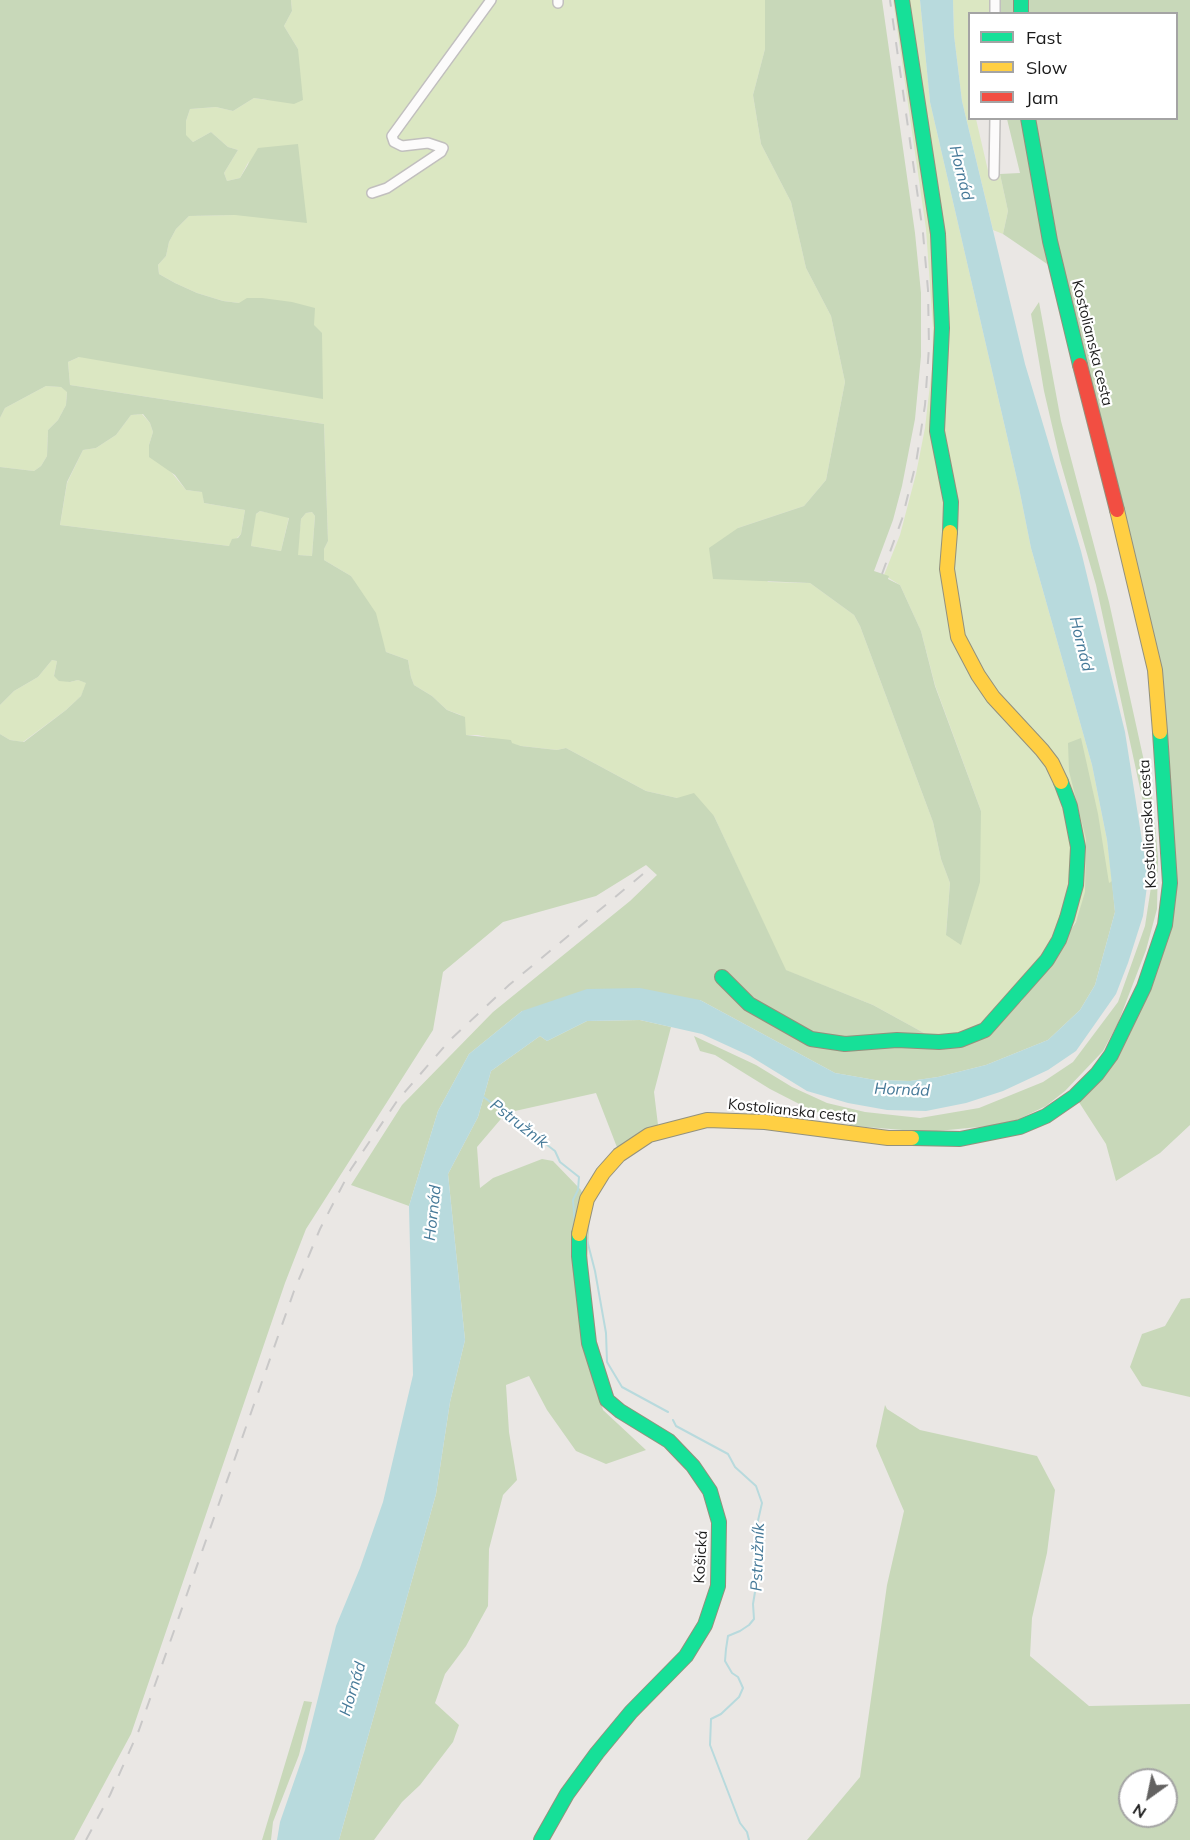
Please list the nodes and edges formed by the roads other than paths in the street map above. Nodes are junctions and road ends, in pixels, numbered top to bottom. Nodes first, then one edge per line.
1 (491, 0) edge
2 (902, 0) edge
3 (995, 120) edge
4 (1028, 120) edge
5 (994, 175) dead end
6 (372, 193) dead end
7 (722, 977) dead end
8 (579, 1233) joint
9 (541, 1840) edge

1 - 6 street
2 - 7 street
3 - 5 street
4 - 8 street, Kostolianska cesta
8 - 9 street, Košická

